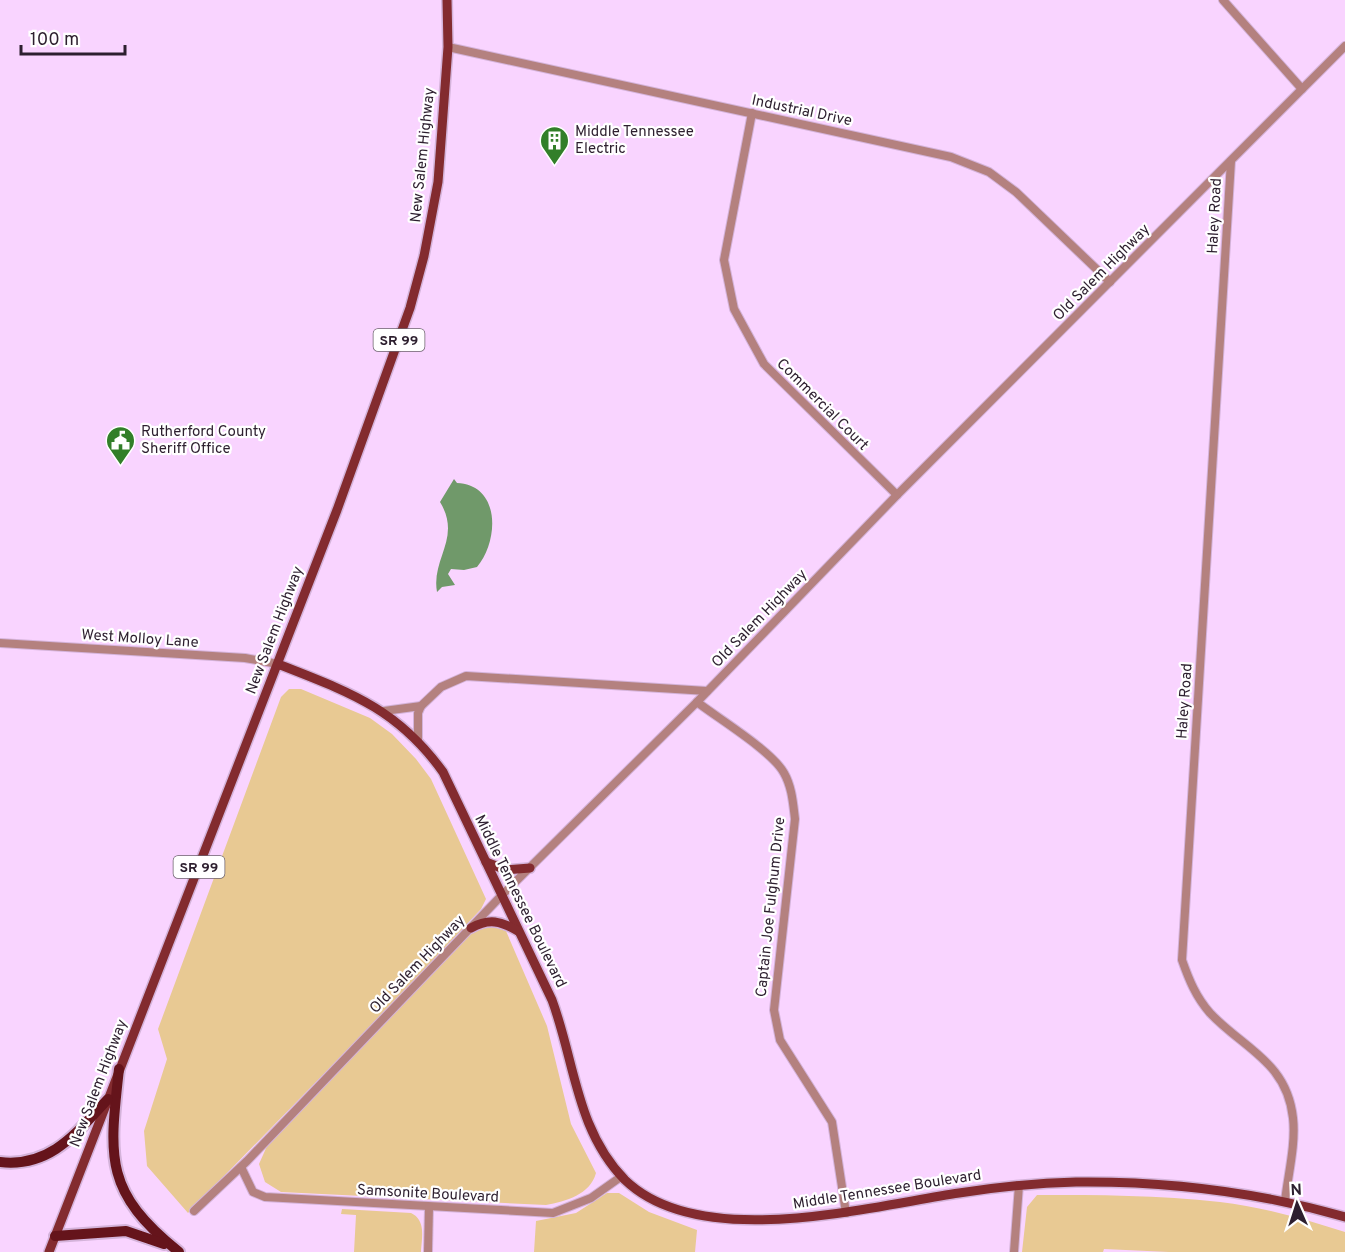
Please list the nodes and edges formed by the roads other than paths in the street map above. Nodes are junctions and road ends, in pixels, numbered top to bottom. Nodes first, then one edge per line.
1 (447, 0) edge
2 (1223, 0) edge
3 (1345, 46) edge
4 (448, 47) junction
5 (1302, 89) junction
6 (752, 113) junction
7 (1231, 161) junction
8 (1110, 282) junction
9 (897, 495) junction
10 (0, 643) edge
11 (278, 664) junction
12 (707, 691) junction
13 (697, 702) junction
14 (421, 706) junction
15 (384, 711) junction
16 (418, 741) junction
17 (486, 862) junction
18 (530, 868) junction
19 (502, 895) junction
20 (471, 928) junction
21 (519, 931) junction
22 (119, 1070) junction
23 (108, 1099) junction
24 (0, 1162) edge
25 (241, 1167) junction
26 (622, 1176) junction
27 (1019, 1185) junction
28 (1285, 1201) junction
29 (429, 1207) junction
30 (194, 1211) dead end
31 (846, 1213) junction
32 (1345, 1217) edge
33 (55, 1236) junction
34 (177, 1251) edge
35 (49, 1252) edge
36 (428, 1252) edge
37 (1014, 1252) edge

1 - 4 main road, New Salem Highway / SR 99
2 - 5 street
3 - 5 street, Old Salem Highway
4 - 6 street, Industrial Drive
4 - 11 main road, New Salem Highway / SR 99
5 - 7 street, Old Salem Highway
6 - 8 street, Industrial Drive
6 - 9 street, Commercial Court
7 - 8 street, Old Salem Highway
7 - 28 street, Haley Road
8 - 9 street, Old Salem Highway
9 - 12 street, Old Salem Highway
10 - 11 street, West Molloy Lane
11 - 15 main road, Middle Tennessee Boulevard
11 - 22 main road, New Salem Highway / SR 99
12 - 13 street, Old Salem Highway
12 - 14 street
13 - 18 street, Old Salem Highway
13 - 31 street, Captain Joe Fulghum Drive
14 - 15 street
14 - 16 street
15 - 16 main road, Middle Tennessee Boulevard
16 - 17 main road, Middle Tennessee Boulevard
17 - 18 main road
17 - 19 main road, Middle Tennessee Boulevard
18 - 19 street, Old Salem Highway
19 - 20 street, Old Salem Highway
19 - 21 main road, Middle Tennessee Boulevard
20 - 21 main road
20 - 25 street, Old Salem Highway
21 - 26 main road, Middle Tennessee Boulevard
22 - 23 main road, New Salem Highway / SR 99
22 - 34 highway
23 - 24 highway
23 - 33 main road, New Salem Highway / SR 99
25 - 29 street, Samsonite Boulevard
25 - 30 street, Old Salem Highway
26 - 29 street, Samsonite Boulevard
26 - 31 main road, Middle Tennessee Boulevard
27 - 28 main road, Middle Tennessee Boulevard
27 - 31 main road, Middle Tennessee Boulevard
27 - 37 street
28 - 32 main road, Middle Tennessee Boulevard
29 - 36 street
33 - 34 highway
33 - 35 main road, New Salem Highway / SR 99

